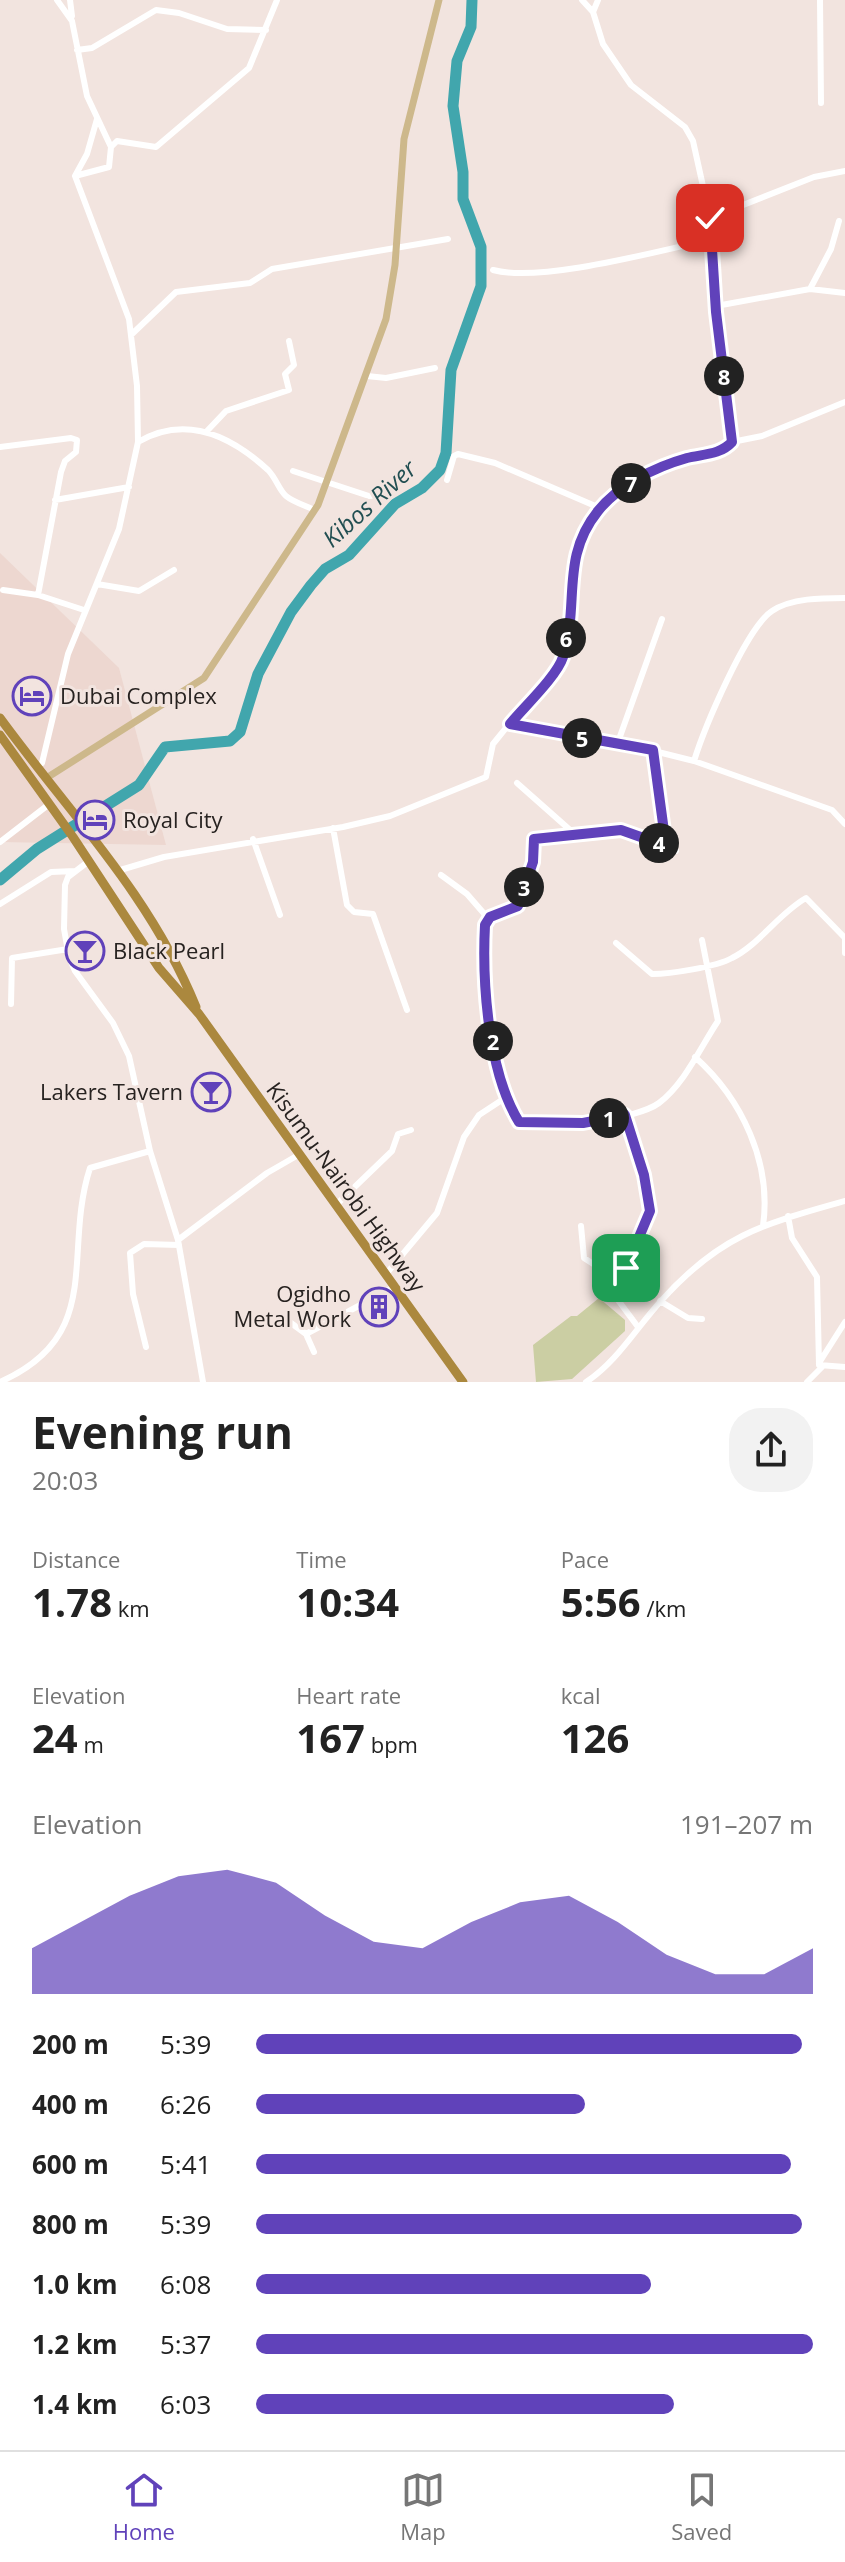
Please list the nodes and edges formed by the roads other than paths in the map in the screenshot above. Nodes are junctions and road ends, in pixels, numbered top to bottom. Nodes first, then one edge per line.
1 (57, 0) edge
2 (70, 0) edge
3 (160, 0) edge
4 (277, 0) edge
5 (439, 0) edge
6 (582, 0) edge
7 (598, 0) edge
8 (820, 0) edge
9 (156, 10) junction
10 (593, 12) junction
11 (72, 21) junction
12 (266, 30) junction
13 (77, 50) junction
14 (821, 103) dead end
15 (97, 119) junction
16 (111, 147) junction
17 (845, 171) edge
18 (75, 176) junction
19 (710, 218) junction
20 (839, 221) dead end
21 (448, 239) dead end
22 (709, 240) junction
23 (396, 245) junction
24 (493, 270) dead end
25 (810, 289) junction
26 (845, 293) edge
27 (716, 306) junction
28 (131, 335) junction
29 (289, 341) dead end
30 (435, 368) dead end
31 (367, 376) junction
32 (845, 402) edge
33 (207, 431) junction
34 (138, 442) junction
35 (732, 442) junction
36 (0, 447) edge
37 (293, 471) dead end
38 (447, 480) dead end
39 (328, 481) junction
40 (129, 487) junction
41 (380, 495) dead end
42 (55, 500) junction
43 (600, 508) junction
44 (315, 510) junction
45 (174, 570) dead end
46 (97, 584) junction
47 (3, 590) dead end
48 (38, 595) junction
49 (845, 598) edge
50 (84, 610) junction
51 (662, 619) dead end
52 (0, 718) edge
53 (510, 724) junction
54 (0, 735) edge
55 (618, 742) junction
56 (653, 750) junction
57 (694, 761) junction
58 (42, 763) dead end
59 (48, 777) junction
60 (517, 783) dead end
61 (48, 805) junction
62 (845, 824) edge
63 (333, 828) junction
64 (578, 837) junction
65 (253, 839) junction
66 (0, 842) edge
67 (666, 846) junction
68 (676, 851) dead end
69 (89, 861) junction
70 (75, 871) junction
71 (117, 871) junction
72 (441, 875) dead end
73 (0, 904) edge
74 (280, 915) dead end
75 (487, 919) junction
76 (845, 936) edge
77 (702, 940) dead end
78 (616, 943) dead end
79 (68, 949) junction
80 (171, 952) junction
81 (845, 953) edge
82 (154, 962) junction
83 (708, 965) junction
84 (11, 1004) dead end
85 (407, 1010) dead end
86 (199, 1014) junction
87 (695, 1057) junction
88 (508, 1096) junction
89 (625, 1115) junction
90 (411, 1130) dead end
91 (150, 1151) junction
92 (300, 1154) junction
93 (845, 1201) edge
94 (337, 1204) junction
95 (788, 1216) junction
96 (581, 1226) dead end
97 (763, 1226) junction
98 (179, 1242) junction
99 (387, 1273) junction
100 (613, 1285) junction
101 (396, 1286) junction
102 (660, 1301) junction
103 (702, 1319) dead end
104 (845, 1322) edge
105 (291, 1323) dead end
106 (638, 1327) junction
107 (306, 1334) junction
108 (146, 1347) dead end
109 (314, 1352) dead end
110 (820, 1366) junction
111 (845, 1367) edge
112 (599, 1372) junction
113 (0, 1382) edge
114 (203, 1382) edge
115 (463, 1382) edge
116 (586, 1382) edge
117 (601, 1382) edge
118 (807, 1382) edge

1 - 11 street
2 - 11 street
3 - 9 street
4 - 12 street
5 - 23 main road
6 - 10 street
7 - 10 street
8 - 14 street
9 - 12 street
9 - 13 street
10 - 19 street
11 - 13 street
12 - 16 street
13 - 15 street
15 - 16 street
15 - 18 street
16 - 18 street
17 - 19 street
18 - 28 street
19 - 22 street
20 - 25 street
21 - 23 street
22 - 24 street
22 - 27 street
23 - 28 street
23 - 31 main road
25 - 26 street
25 - 27 street
27 - 35 street
28 - 34 street
29 - 33 street
30 - 31 street
31 - 39 main road
32 - 35 street
33 - 34 street
33 - 44 street
34 - 40 street
35 - 43 street
36 - 42 street
37 - 39 street
38 - 43 street
39 - 41 street
39 - 44 main road
40 - 42 street
40 - 46 street
42 - 48 street
43 - 53 street
44 - 59 main road
45 - 46 street
46 - 50 street
47 - 48 street
48 - 50 street
49 - 57 street
50 - 58 street
51 - 55 street
52 - 59 highway
53 - 55 street
53 - 63 street
54 - 61 highway
55 - 56 street
56 - 57 street
56 - 67 street
57 - 62 street
59 - 71 highway
60 - 64 street
61 - 66 street
61 - 69 highway
63 - 65 street
63 - 85 street
64 - 67 street
64 - 75 street
65 - 71 street
65 - 74 street
67 - 68 street
69 - 70 street
69 - 82 highway
70 - 73 street
70 - 79 street
71 - 80 highway
72 - 75 street
75 - 88 street
76 - 81 street
76 - 83 street
77 - 83 street
78 - 83 street
79 - 84 street
79 - 91 street
80 - 82 highway
80 - 86 highway
82 - 86 highway
83 - 87 street
86 - 92 highway, Kisumu-Nairobi Highway
87 - 89 street
87 - 97 street
88 - 89 street
88 - 99 street
89 - 100 street
90 - 94 street
91 - 98 street
91 - 113 street
92 - 94 highway, Kisumu-Nairobi Highway
92 - 98 street
93 - 95 street
94 - 99 highway, Kisumu-Nairobi Highway
95 - 97 street
95 - 110 street
96 - 100 street
97 - 102 street
98 - 108 street
98 - 114 street
99 - 101 highway, Kisumu-Nairobi Highway
100 - 106 street
101 - 107 street
101 - 115 highway, Kisumu-Nairobi Highway
102 - 103 street
102 - 106 street
104 - 110 street
105 - 107 street
106 - 112 street
107 - 109 street
110 - 111 street
110 - 118 street
112 - 116 street
112 - 117 street

